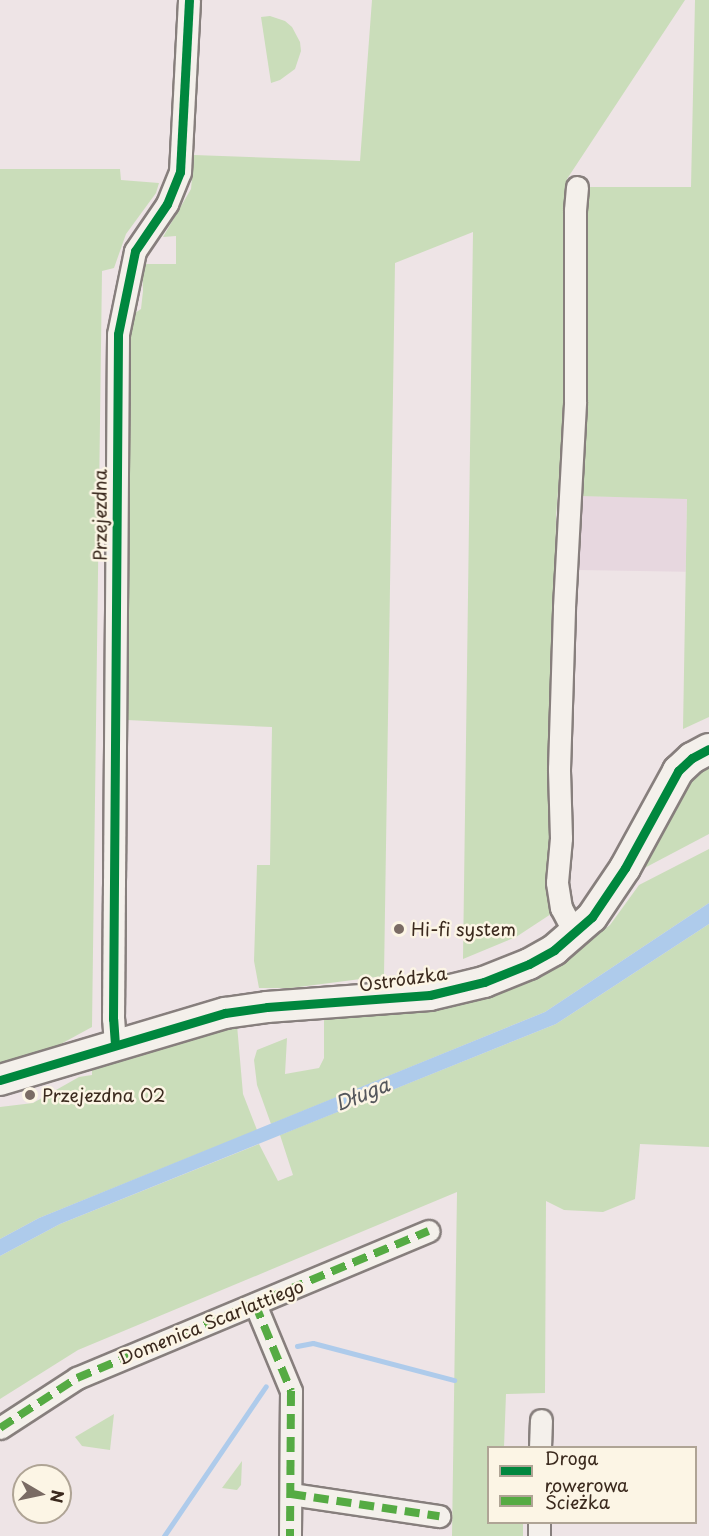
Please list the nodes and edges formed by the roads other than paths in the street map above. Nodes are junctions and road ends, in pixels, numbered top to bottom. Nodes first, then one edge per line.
1 (189, 0) edge
2 (578, 187) dead end
3 (709, 749) edge
4 (575, 933) junction
5 (115, 1045) junction
6 (0, 1080) edge
7 (429, 1231) dead end
8 (255, 1304) junction
9 (540, 1420) dead end
10 (0, 1428) edge
11 (540, 1446) edge
12 (291, 1494) junction
13 (439, 1516) dead end
14 (290, 1536) edge

1 - 5 street, Przejezdna
2 - 4 street
3 - 4 street, Ostródzka
4 - 5 street, Ostródzka
5 - 6 street, Ostródzka
7 - 8 street, Domenica Scarlattiego
8 - 10 street, Domenica Scarlattiego
8 - 12 street
9 - 11 street
12 - 13 street
12 - 14 street

